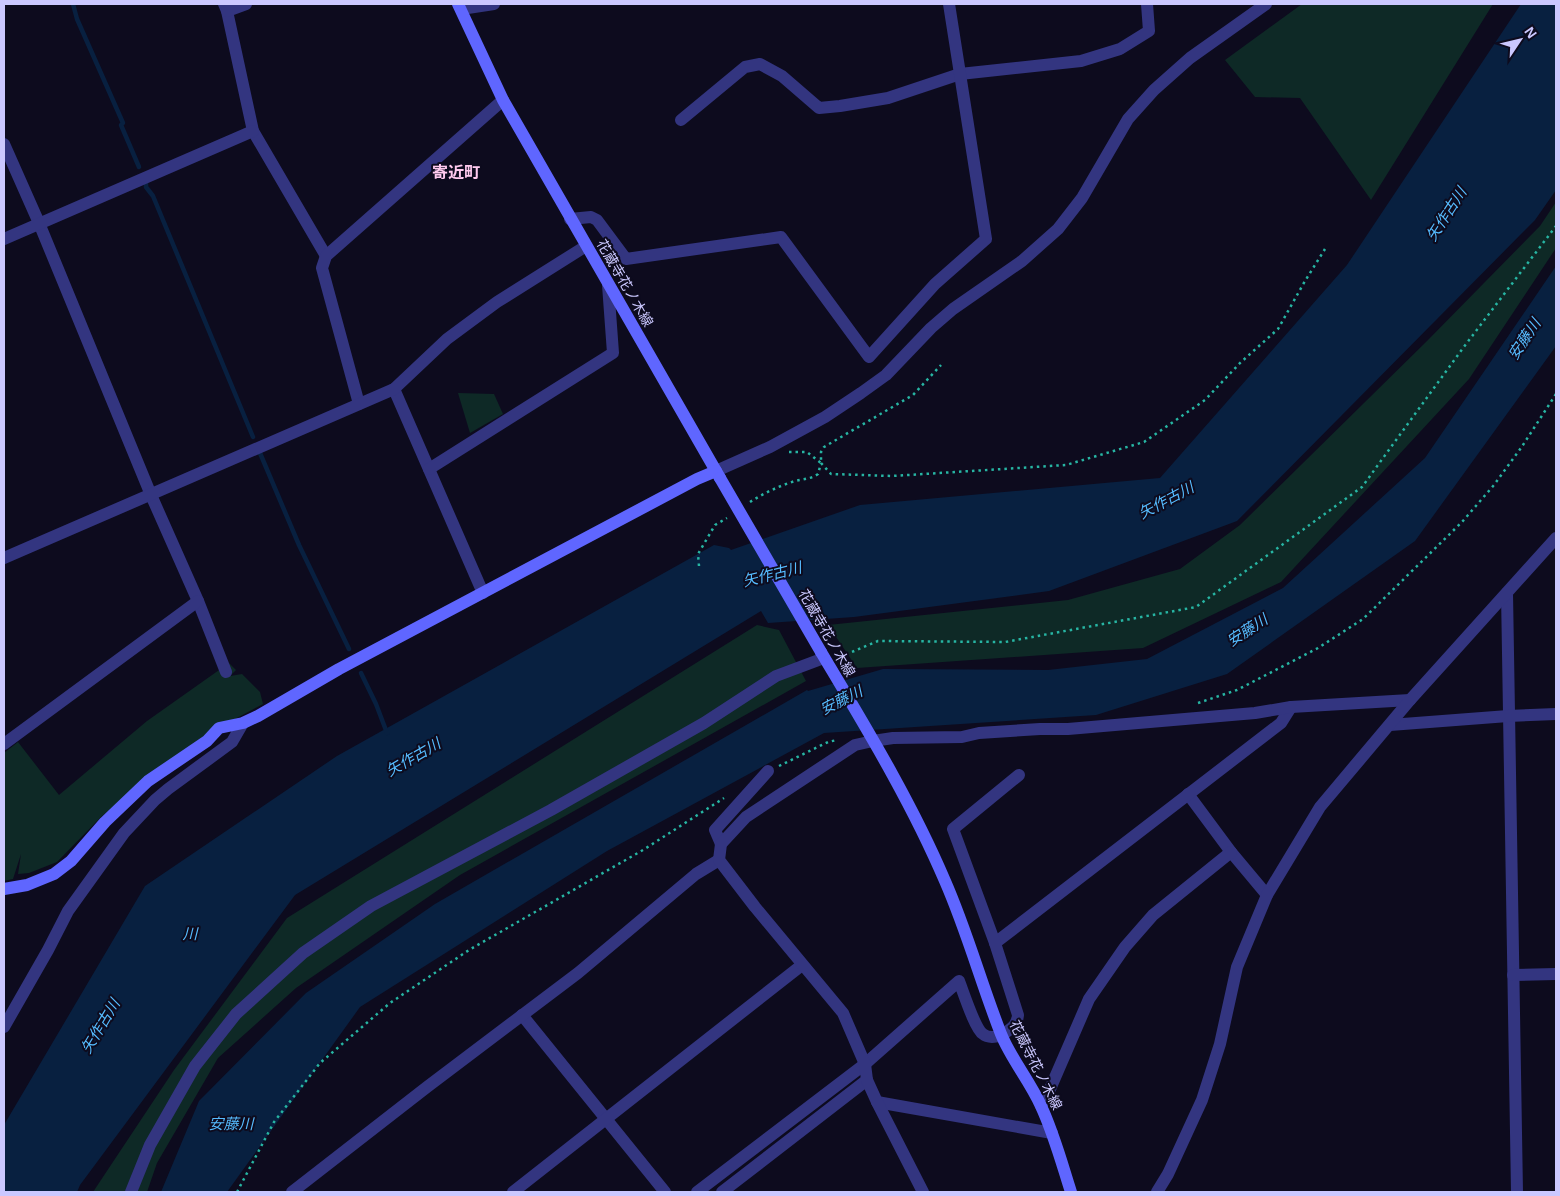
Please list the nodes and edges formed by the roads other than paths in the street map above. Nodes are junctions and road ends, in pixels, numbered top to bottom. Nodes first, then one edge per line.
1 (246, 4) edge
2 (494, 4) edge
3 (949, 4) edge
4 (1147, 4) edge
5 (1266, 4) edge
6 (460, 6) edge
7 (225, 8) edge
8 (960, 74) junction
9 (503, 100) junction
10 (681, 120) dead end
11 (253, 131) junction
12 (4, 144) edge
13 (570, 219) junction
14 (39, 223) junction
15 (4, 239) edge
16 (586, 246) junction
17 (326, 256) junction
18 (608, 285) junction
19 (394, 389) junction
20 (359, 404) junction
21 (429, 469) junction
22 (718, 474) junction
23 (151, 495) junction
24 (1556, 538) edge
25 (4, 558) edge
26 (483, 593) junction
27 (1507, 593) junction
28 (198, 601) junction
29 (824, 657) junction
30 (226, 672) dead end
31 (1410, 700) junction
32 (1291, 707) junction
33 (1556, 714) edge
34 (1508, 716) junction
35 (243, 723) junction
36 (1390, 725) junction
37 (870, 737) junction
38 (4, 744) edge
39 (768, 771) road end
40 (1019, 775) dead end
41 (1188, 794) junction
42 (720, 844) junction
43 (1231, 852) junction
44 (720, 860) junction
45 (4, 889) edge
46 (1267, 896) junction
47 (995, 943) junction
48 (802, 965) junction
49 (1513, 974) junction
50 (1556, 974) edge
51 (522, 1015) junction
52 (4, 1027) edge
53 (1002, 1035) junction
54 (865, 1064) junction
55 (867, 1080) junction
56 (877, 1102) junction
57 (1041, 1106) junction
58 (605, 1120) junction
59 (1052, 1133) junction
60 (131, 1192) edge
61 (292, 1192) edge
62 (513, 1192) edge
63 (665, 1192) edge
64 (697, 1192) edge
65 (722, 1192) edge
66 (923, 1192) edge
67 (1071, 1192) edge
68 (1158, 1192) edge
69 (1517, 1192) edge

1 - 7 street
2 - 6 street
3 - 8 street
4 - 8 street
5 - 22 street
6 - 9 main road, 花蔵寺花ノ木線
7 - 11 street
8 - 10 street
8 - 13 street
9 - 13 main road, 花蔵寺花ノ木線
9 - 17 street
11 - 14 street
11 - 17 street
12 - 14 street
13 - 16 main road, 花蔵寺花ノ木線
14 - 15 street
14 - 23 street
16 - 18 main road, 花蔵寺花ノ木線
16 - 19 street
17 - 20 street
18 - 21 street
18 - 22 main road, 花蔵寺花ノ木線
19 - 20 street
19 - 21 street
20 - 23 street
21 - 26 street
22 - 26 main road
22 - 29 main road, 花蔵寺花ノ木線, bridge
23 - 25 street
23 - 28 street
24 - 27 street
26 - 35 main road
27 - 31 street
27 - 34 street
28 - 30 street
28 - 38 street
29 - 37 main road, 花蔵寺花ノ木線
29 - 60 street
31 - 32 street
31 - 36 street
32 - 37 street
32 - 41 street
33 - 34 street
34 - 36 street
34 - 49 street
35 - 45 main road
35 - 52 street
36 - 46 street
37 - 42 street
37 - 53 main road, 花蔵寺花ノ木線
39 - 42 street
40 - 47 street
41 - 43 street
41 - 47 street
42 - 44 street
43 - 46 street
43 - 57 street
44 - 48 street
44 - 51 street
46 - 68 street
47 - 53 street
48 - 54 street
48 - 58 street
49 - 50 street
49 - 69 street
51 - 58 street
51 - 61 street
53 - 54 street
53 - 57 main road, 花蔵寺花ノ木線
54 - 55 street
54 - 64 street
55 - 56 street
55 - 65 street
56 - 59 street
56 - 66 street
57 - 59 main road, 花蔵寺花ノ木線
58 - 62 street
58 - 63 street
59 - 67 main road, 花蔵寺花ノ木線

